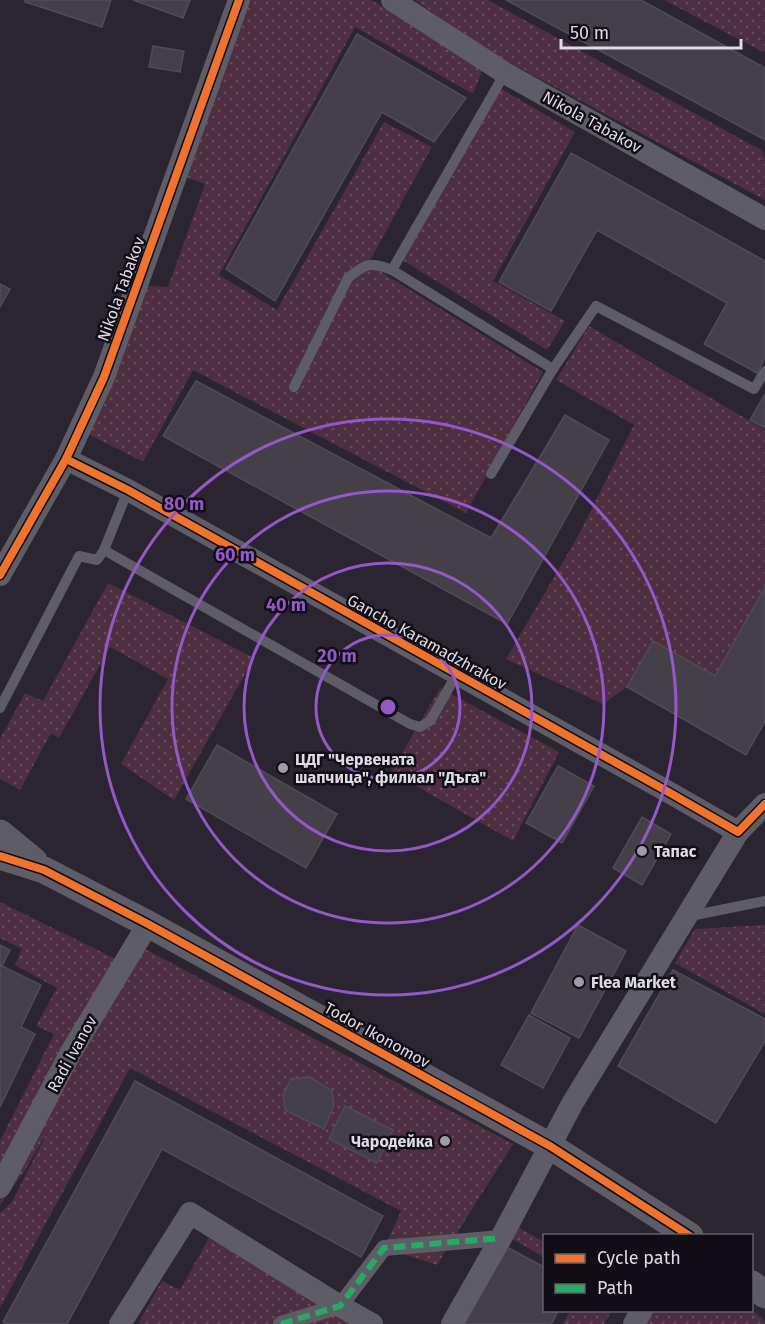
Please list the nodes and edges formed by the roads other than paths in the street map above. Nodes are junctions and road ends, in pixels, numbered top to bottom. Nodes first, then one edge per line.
1 (239, 0) edge
2 (392, 0) edge
3 (505, 73) junction
4 (765, 219) edge
5 (392, 270) junction
6 (553, 369) junction
7 (765, 370) edge
8 (294, 387) dead end
9 (66, 459) junction
10 (491, 474) dead end
11 (128, 490) junction
12 (104, 550) junction
13 (0, 575) edge
14 (457, 674) junction
15 (0, 708) edge
16 (765, 804) edge
17 (738, 832) junction
18 (0, 833) edge
19 (0, 856) edge
20 (44, 870) junction
21 (765, 901) edge
22 (687, 916) junction
23 (148, 924) junction
24 (550, 1146) junction
25 (0, 1187) edge
26 (686, 1234) edge
27 (501, 1238) junction
28 (753, 1285) edge
29 (765, 1295) edge
30 (340, 1306) junction
31 (120, 1324) edge
32 (281, 1324) edge
33 (372, 1324) edge
34 (452, 1324) edge

1 - 9 street, Nikola Tabakov
2 - 3 street, Nikola Tabakov
3 - 4 street, Nikola Tabakov
3 - 5 lane
5 - 6 lane
5 - 8 lane
6 - 7 lane
6 - 10 lane
9 - 11 street, Gancho Karamadzhrakov
9 - 13 street, Nikola Tabakov
11 - 12 lane
11 - 14 street, Gancho Karamadzhrakov
12 - 14 lane
12 - 15 lane
14 - 17 street, Gancho Karamadzhrakov
16 - 17 street
17 - 22 street
18 - 20 street
19 - 20 street
20 - 23 street, Todor Ikonomov
21 - 22 lane
22 - 24 street
23 - 24 street, Todor Ikonomov
23 - 25 street, Radi Ivanov
24 - 26 street, Todor Ikonomov
24 - 27 street
27 - 30 street
27 - 34 street
28 - 29 street
30 - 31 street
30 - 32 street
30 - 33 street

